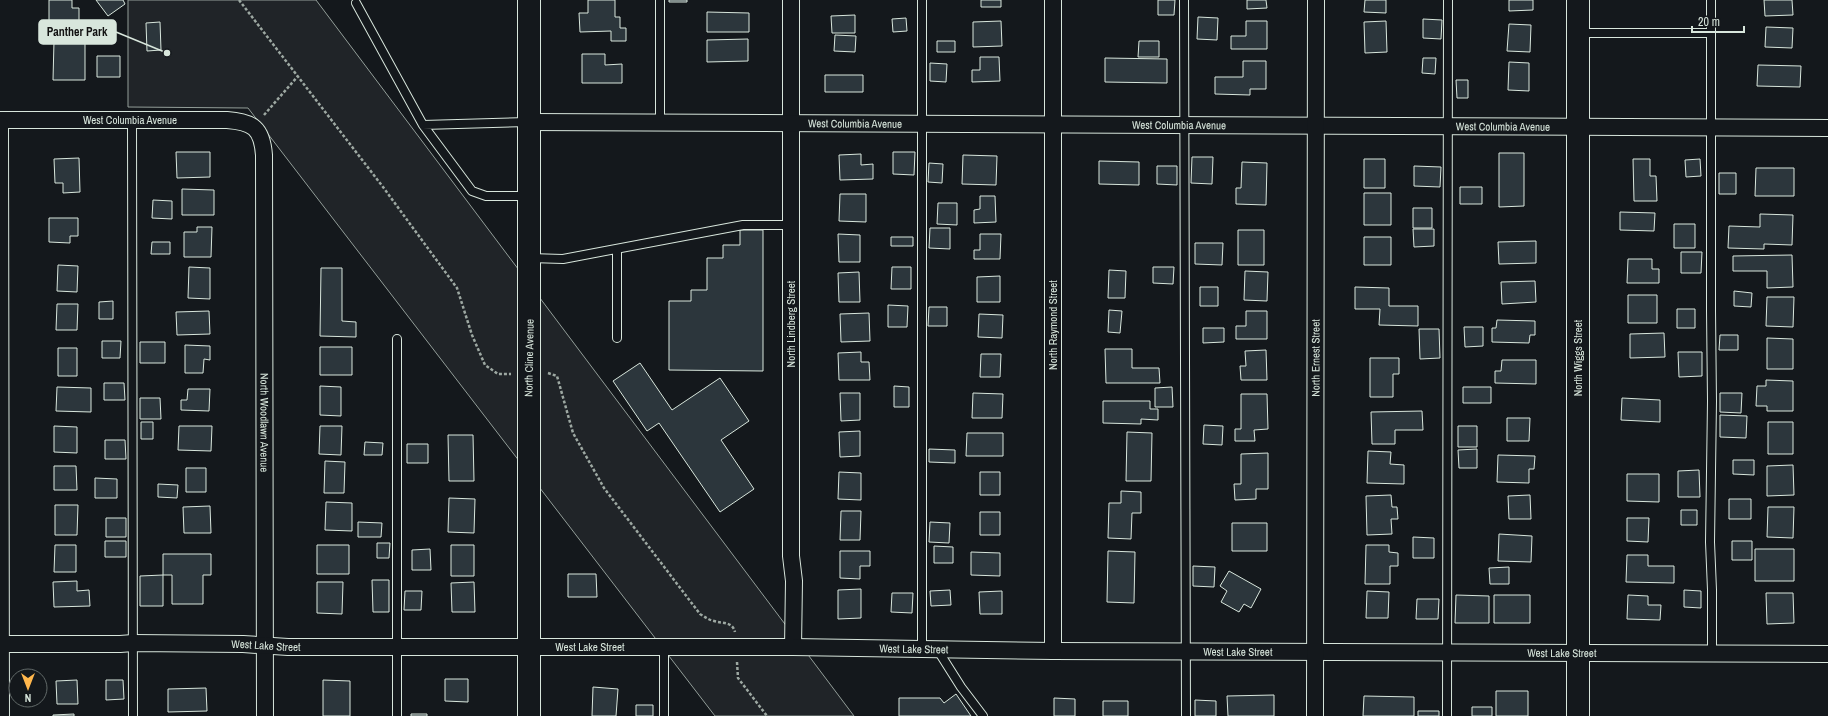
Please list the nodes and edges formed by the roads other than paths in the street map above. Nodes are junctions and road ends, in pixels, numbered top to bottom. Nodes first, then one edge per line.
1 (529, 0) edge
2 (660, 0) edge
3 (791, 0) edge
4 (922, 0) edge
5 (1053, 0) edge
6 (1184, 0) edge
7 (1316, 0) edge
8 (1448, 0) edge
9 (1578, 0) edge
10 (1711, 0) edge
11 (356, 3) dead end
12 (1578, 33) junction
13 (1711, 33) junction
14 (0, 120) edge
15 (132, 120) junction
16 (529, 122) junction
17 (660, 123) junction
18 (791, 123) junction
19 (0, 124) edge
20 (922, 124) junction
21 (423, 125) junction
22 (1053, 125) junction
23 (1184, 125) junction
24 (1316, 126) junction
25 (1448, 127) junction
26 (1578, 128) junction
27 (1710, 128) junction
28 (1828, 128) edge
29 (256, 129) joint
30 (529, 196) junction
31 (791, 225) junction
32 (617, 249) junction
33 (529, 258) junction
34 (617, 338) dead end
35 (397, 339) dead end
36 (133, 643) junction
37 (1, 644) edge
38 (265, 645) junction
39 (397, 647) junction
40 (794, 647) junction
41 (529, 648) junction
42 (664, 648) junction
43 (929, 649) junction
44 (1053, 651) junction
45 (1186, 651) junction
46 (1316, 651) junction
47 (1447, 652) junction
48 (1578, 652) junction
49 (1712, 653) junction
50 (1828, 654) edge
51 (1, 716) edge
52 (133, 716) edge
53 (265, 716) edge
54 (397, 716) edge
55 (529, 716) edge
56 (664, 716) edge
57 (983, 716) edge
58 (1186, 716) edge
59 (1316, 716) edge
60 (1447, 716) edge
61 (1578, 716) edge

1 - 16 street, North Cline Avenue
2 - 17 lane
3 - 18 street, North Lindberg Street
4 - 20 lane
5 - 22 street, North Raymond Street
6 - 23 lane
7 - 24 street, North Ernest Street
8 - 25 lane
9 - 12 street, North Wiggs Street
10 - 13 lane
11 - 21 lane
12 - 13 lane
12 - 26 street, North Wiggs Street
13 - 27 lane
14 - 15 street, West Columbia Avenue
15 - 29 street, West Columbia Avenue
15 - 36 lane
16 - 17 street, West Columbia Avenue
16 - 21 lane
16 - 30 street, North Cline Avenue
17 - 18 street, West Columbia Avenue
18 - 20 street, West Columbia Avenue
18 - 31 street, North Lindberg Street
19 - 37 street
20 - 22 street, West Columbia Avenue
20 - 43 lane
21 - 30 lane
22 - 23 street, West Columbia Avenue
22 - 44 street, North Raymond Street
23 - 24 street, West Columbia Avenue
23 - 45 lane
24 - 25 street, West Columbia Avenue
24 - 46 street, North Ernest Street
25 - 26 street, West Columbia Avenue
25 - 47 lane
26 - 27 street, West Columbia Avenue
26 - 48 street, North Wiggs Street
27 - 28 street, West Columbia Avenue
27 - 49 lane
29 - 38 street, North Woodlawn Avenue
30 - 33 street, North Cline Avenue
31 - 32 lane
31 - 40 street, North Lindberg Street
32 - 33 lane
32 - 34 lane
33 - 41 street, North Cline Avenue
35 - 39 lane
36 - 37 street, West Lake Street
36 - 38 street, West Lake Street
36 - 52 lane
37 - 51 street
38 - 39 street, West Lake Street
38 - 53 street, North Woodlawn Avenue
39 - 41 street, West Lake Street
39 - 54 lane
40 - 42 street, West Lake Street
40 - 43 street, West Lake Street
41 - 42 street, West Lake Street
41 - 55 street, North Cline Avenue
42 - 56 lane
43 - 44 street, West Lake Street
43 - 57 lane
44 - 45 street, West Lake Street
45 - 46 street, West Lake Street
45 - 58 lane
46 - 47 street, West Lake Street
46 - 59 street, North Ernest Street
47 - 48 street, West Lake Street
47 - 60 lane
48 - 49 street, West Lake Street
48 - 61 street, North Wiggs Street
49 - 50 street, West Lake Street

